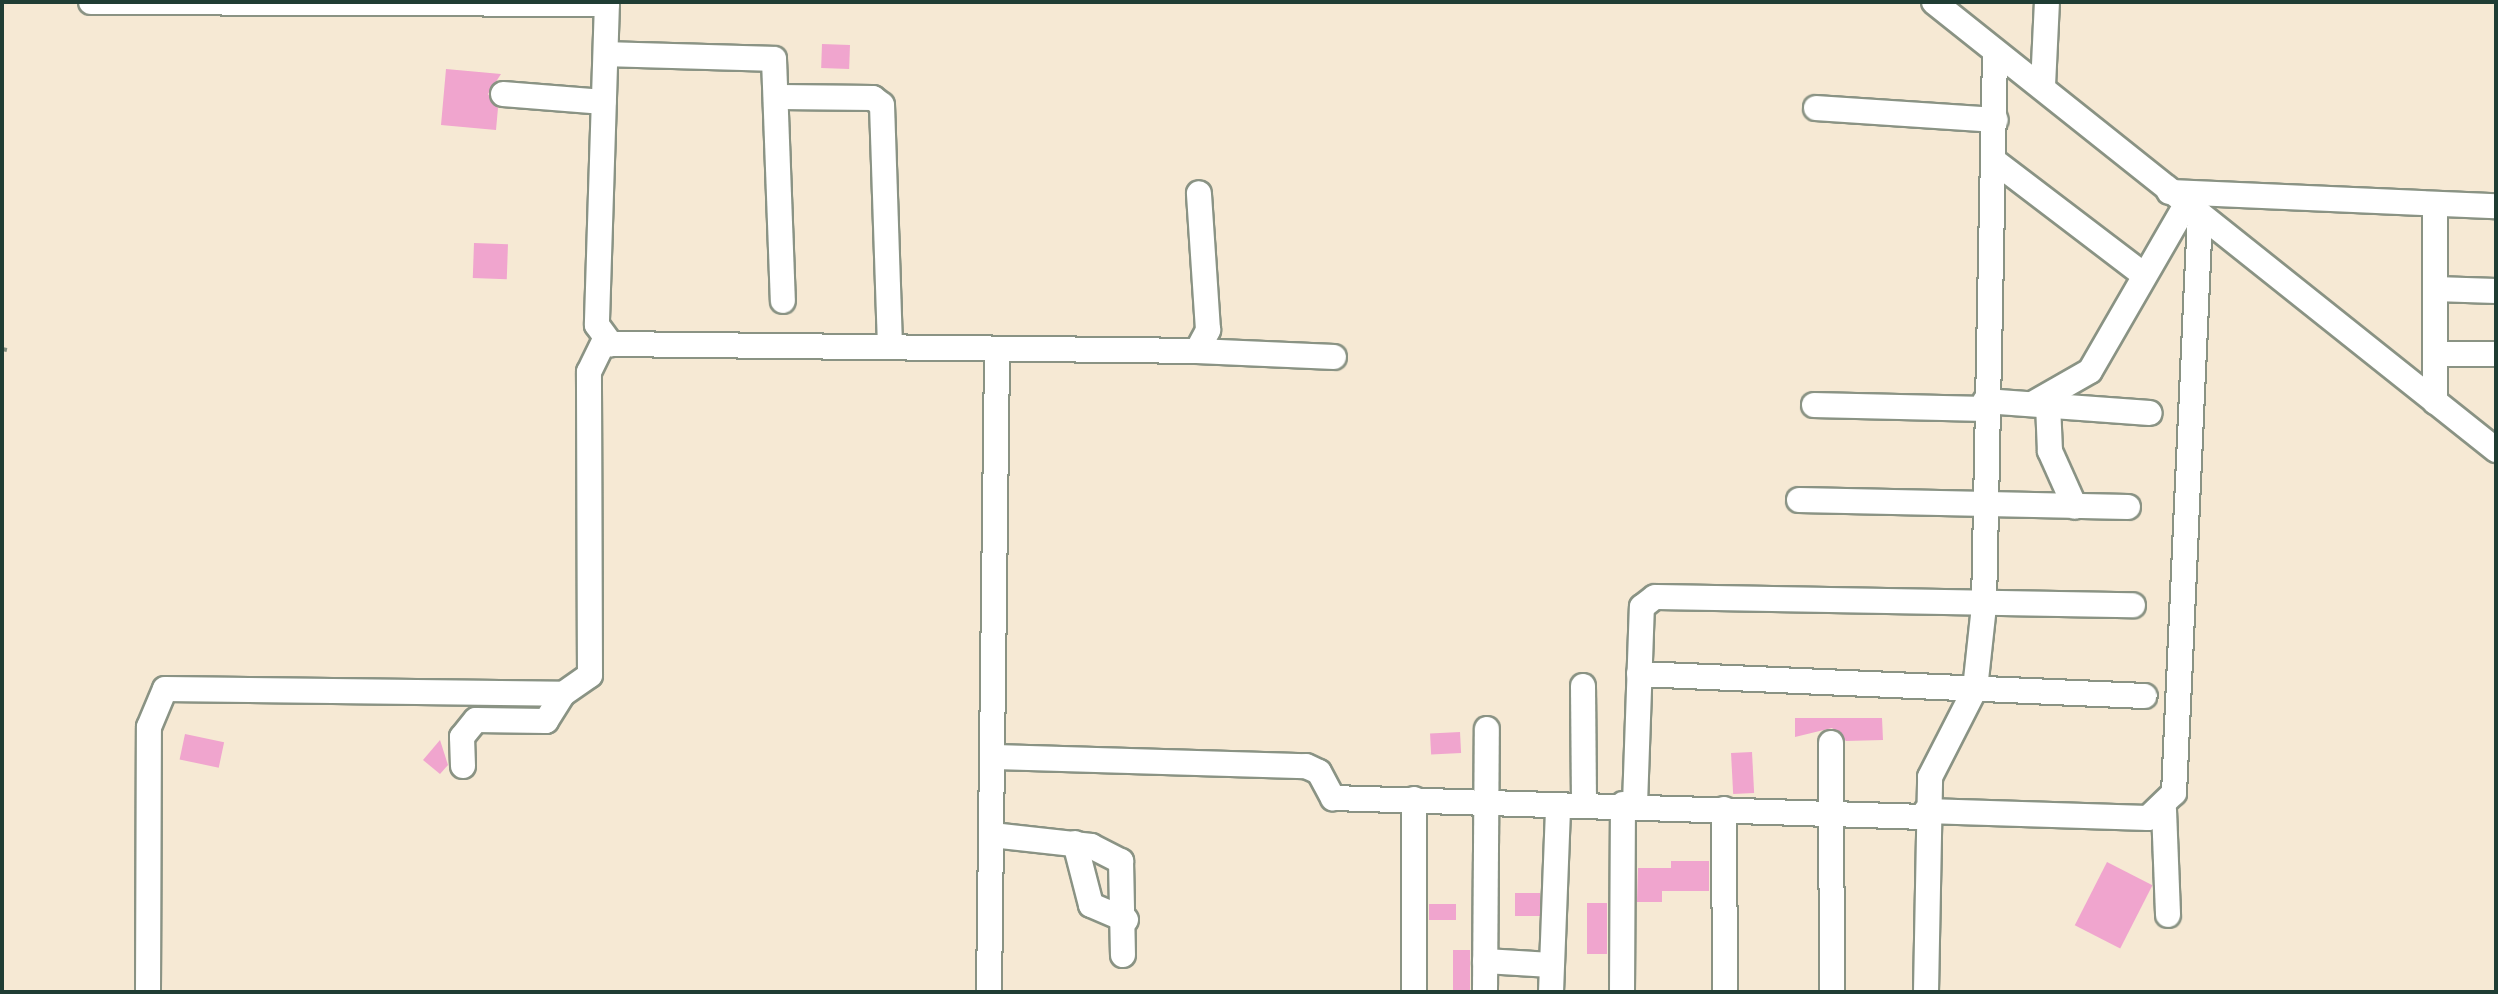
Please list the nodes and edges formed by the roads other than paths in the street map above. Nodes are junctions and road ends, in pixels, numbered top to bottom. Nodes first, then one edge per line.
1 (91, 2) edge
2 (1934, 2) edge
3 (2047, 2) edge
4 (607, 3) edge
5 (1995, 53) junction
6 (606, 54) junction
7 (2043, 86) junction
8 (503, 94) dead end
9 (780, 97) junction
10 (604, 102) junction
11 (1816, 108) dead end
12 (1996, 120) junction
13 (1997, 163) junction
14 (1199, 193) dead end
15 (2185, 204) junction
16 (2435, 205) junction
17 (2496, 206) edge
18 (2144, 275) junction
19 (2435, 289) junction
20 (2496, 291) edge
21 (783, 301) dead end
22 (604, 341) junction
23 (890, 345) junction
24 (997, 351) junction
25 (1197, 351) junction
26 (2435, 354) junction
27 (2496, 354) edge
28 (1334, 357) dead end
29 (2435, 402) junction
30 (2041, 403) junction
31 (1814, 405) dead end
32 (1985, 405) junction
33 (2150, 413) dead end
34 (2496, 450) edge
35 (1799, 500) dead end
36 (1987, 506) junction
37 (2075, 507) junction
38 (2128, 507) dead end
39 (2133, 605) dead end
40 (1984, 606) junction
41 (1639, 674) junction
42 (1583, 686) dead end
43 (1975, 689) junction
44 (563, 694) junction
45 (2145, 696) dead end
46 (1487, 729) dead end
47 (1831, 743) dead end
48 (995, 757) junction
49 (463, 766) dead end
50 (1414, 799) junction
51 (1486, 804) junction
52 (1629, 804) junction
53 (1584, 805) junction
54 (1558, 806) junction
55 (1724, 809) junction
56 (2164, 810) junction
57 (1834, 814) junction
58 (1926, 814) junction
59 (992, 835) junction
60 (1075, 843) junction
61 (2168, 915) dead end
62 (1126, 920) junction
63 (1123, 955) dead end
64 (1485, 961) junction
65 (1551, 965) junction
66 (148, 992) edge
67 (989, 992) edge
68 (1414, 992) edge
69 (1485, 992) edge
70 (1551, 992) edge
71 (1622, 992) edge
72 (1725, 992) edge
73 (1832, 992) edge
74 (1926, 992) edge

1 - 4 street
2 - 5 street
3 - 7 street
4 - 6 street
5 - 7 street
5 - 12 street
6 - 9 street
6 - 10 street
7 - 15 street
8 - 10 street
9 - 21 street
9 - 23 street
10 - 22 street
11 - 12 street
12 - 13 street
13 - 18 street
13 - 32 street
14 - 25 street
15 - 16 street
15 - 18 street
15 - 29 street
15 - 56 street
16 - 17 street
16 - 19 street
18 - 30 street
19 - 20 street
19 - 26 street
22 - 23 street
22 - 44 street
23 - 24 street
24 - 25 street
24 - 48 street
25 - 28 street
26 - 27 street
26 - 29 street
29 - 34 street
30 - 32 street
30 - 33 street
30 - 37 street
31 - 32 street
32 - 36 street
35 - 36 street
36 - 37 street
36 - 40 street
37 - 38 street
39 - 40 street
40 - 41 street
40 - 43 street
41 - 43 street
41 - 52 street
42 - 53 street
43 - 45 street
43 - 58 street
44 - 49 street
44 - 66 street
46 - 51 street
47 - 57 street
48 - 50 street
48 - 59 street
50 - 51 street
50 - 68 street
51 - 54 street
51 - 64 street
52 - 53 street
52 - 55 street
52 - 71 street
53 - 54 street
54 - 65 street
55 - 57 street
55 - 72 street
56 - 58 street
56 - 61 street
57 - 58 street
57 - 73 street
58 - 74 street
59 - 60 street
59 - 67 street
60 - 62 street
60 - 62 street
62 - 63 street
64 - 65 street
64 - 69 street
65 - 70 street

